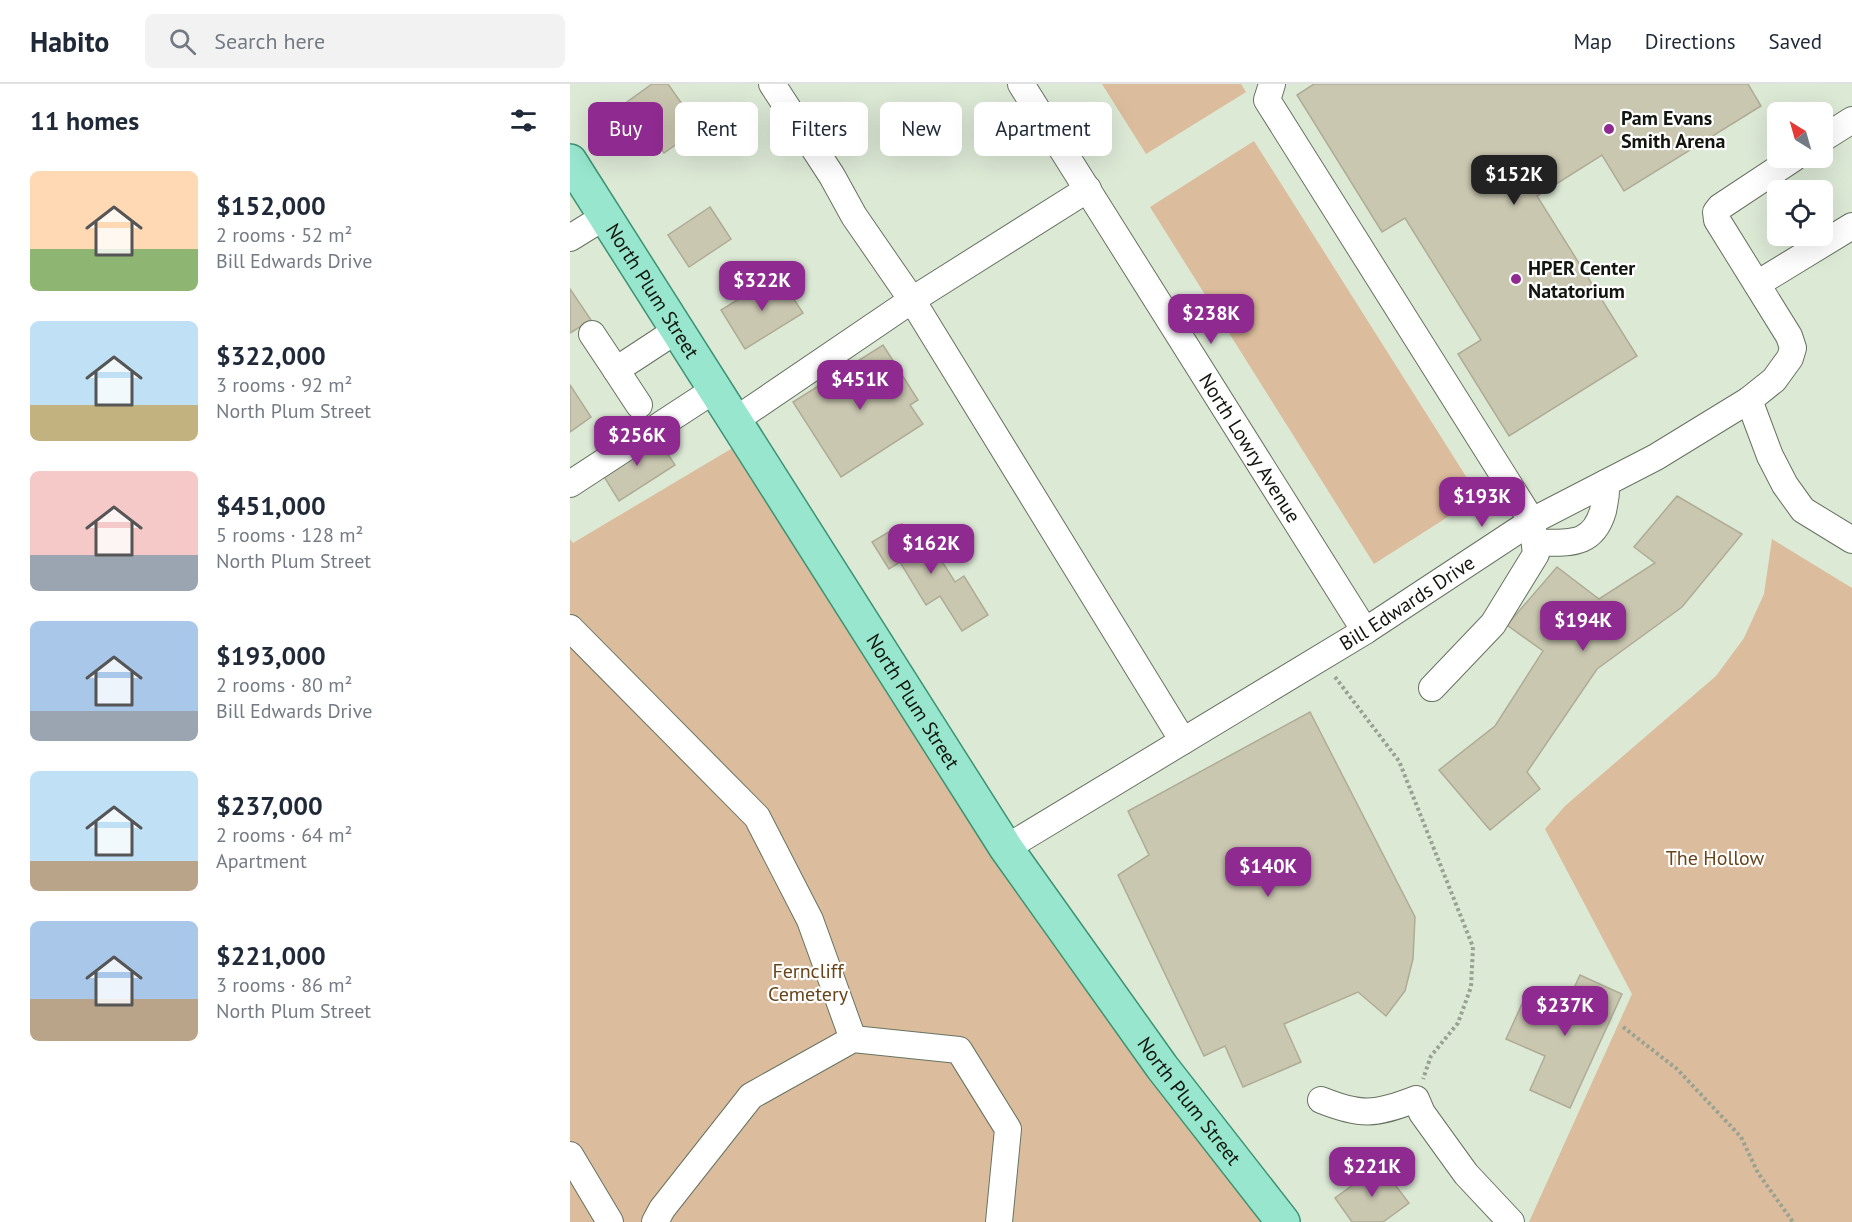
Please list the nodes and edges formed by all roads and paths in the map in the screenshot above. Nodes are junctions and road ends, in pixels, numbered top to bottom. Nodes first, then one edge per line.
1 (772, 84) edge
2 (1021, 84) edge
3 (1272, 84) edge
4 (1852, 120) edge
5 (1833, 132) edge
6 (570, 161) edge
7 (1779, 168) edge
8 (1088, 189) junction
9 (604, 217) junction
10 (1852, 226) edge
11 (570, 238) edge
12 (1757, 284) junction
13 (912, 300) junction
14 (676, 330) junction
15 (592, 334) dead end
16 (616, 370) junction
17 (714, 390) junction
18 (1749, 400) junction
19 (639, 405) dead end
20 (734, 422) junction
21 (1606, 483) junction
22 (570, 484) edge
23 (1534, 532) junction
24 (1852, 540) edge
25 (570, 628) edge
26 (1365, 631) junction
27 (1320, 657) junction
28 (1432, 688) dead end
29 (1184, 741) junction
30 (1006, 848) junction
31 (1623, 1027) dead end
32 (853, 1039) junction
33 (1321, 1100) dead end
34 (1416, 1100) junction
35 (570, 1155) edge
36 (610, 1222) edge
37 (655, 1222) edge
38 (999, 1222) edge
39 (1283, 1222) edge
40 (1511, 1222) edge
41 (1793, 1222) edge

1 - 13 street
2 - 8 street, North Lowry Avenue
3 - 23 street
4 - 5 street
6 - 9 main road, North Plum Street
7 - 12 street, Bill Edwards Drive
8 - 13 street
8 - 26 street, North Lowry Avenue
9 - 11 street
9 - 14 main road, North Plum Street
10 - 12 street
12 - 18 street, Bill Edwards Drive
13 - 20 street
13 - 29 street
14 - 16 street
14 - 17 main road, North Plum Street
15 - 16 street
16 - 19 street
17 - 20 main road, North Plum Street
17 - 22 street
18 - 21 street, Bill Edwards Drive
18 - 24 street
20 - 30 main road, North Plum Street
21 - 23 street, Bill Edwards Drive
21 - 23 street
23 - 26 street, Bill Edwards Drive
23 - 28 street
25 - 32 street
26 - 27 street, Bill Edwards Drive
27 - 29 street, Bill Edwards Drive
27 - 34 path
29 - 30 street, Bill Edwards Drive
30 - 39 main road, North Plum Street
31 - 41 path
32 - 37 street
32 - 38 street
33 - 34 street
34 - 40 street
35 - 36 street

